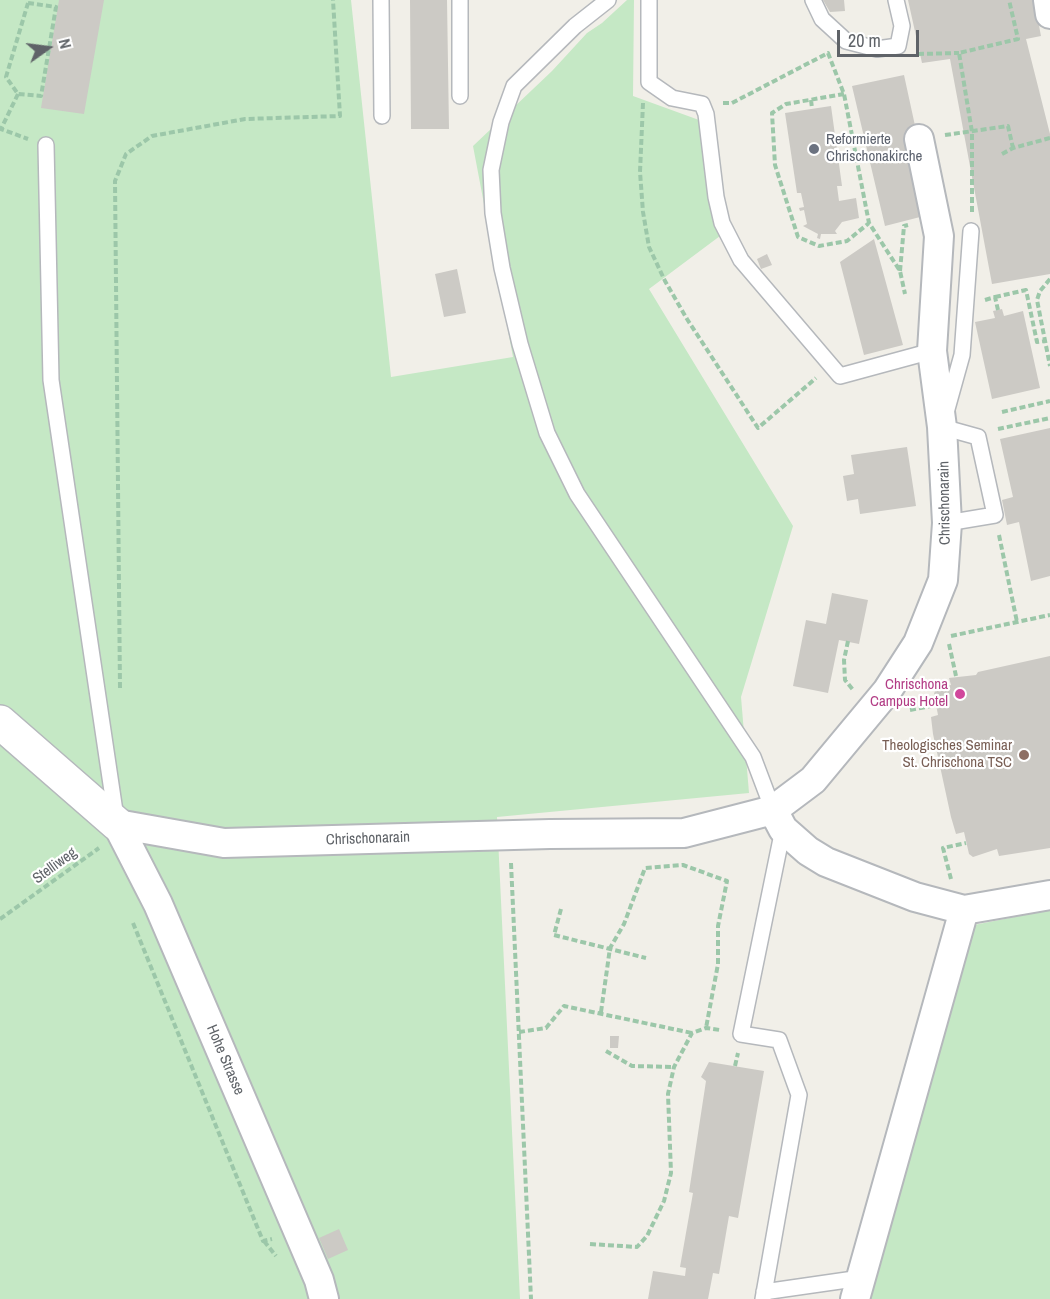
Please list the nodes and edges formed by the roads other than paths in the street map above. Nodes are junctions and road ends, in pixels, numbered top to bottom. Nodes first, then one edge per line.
1 (381, 0) edge
2 (460, 0) edge
3 (608, 0) edge
4 (649, 0) edge
5 (813, 0) edge
6 (897, 0) edge
7 (1048, 0) edge
8 (1050, 14) edge
9 (460, 96) dead end
10 (382, 116) dead end
11 (919, 139) dead end
12 (46, 145) road end
13 (971, 231) road end
14 (932, 351) junction
15 (942, 427) junction
16 (947, 523) junction
17 (0, 722) edge
18 (778, 819) junction
19 (117, 824) junction
20 (1050, 895) edge
21 (964, 910) junction
22 (858, 1289) edge
23 (763, 1295) edge
24 (324, 1299) edge

1 - 10 lane
2 - 9 lane
3 - 18 lane
4 - 14 lane
5 - 6 lane
7 - 8 street
11 - 14 street, Chrischonarain
12 - 19 lane
13 - 15 lane
14 - 15 street, Chrischonarain
15 - 16 street, Chrischonarain
15 - 16 lane
16 - 18 street, Chrischonarain
17 - 19 street
18 - 19 street, Chrischonarain
18 - 21 street
18 - 23 lane
19 - 24 street, Hohe Strasse
20 - 21 street
21 - 22 street
22 - 23 lane

